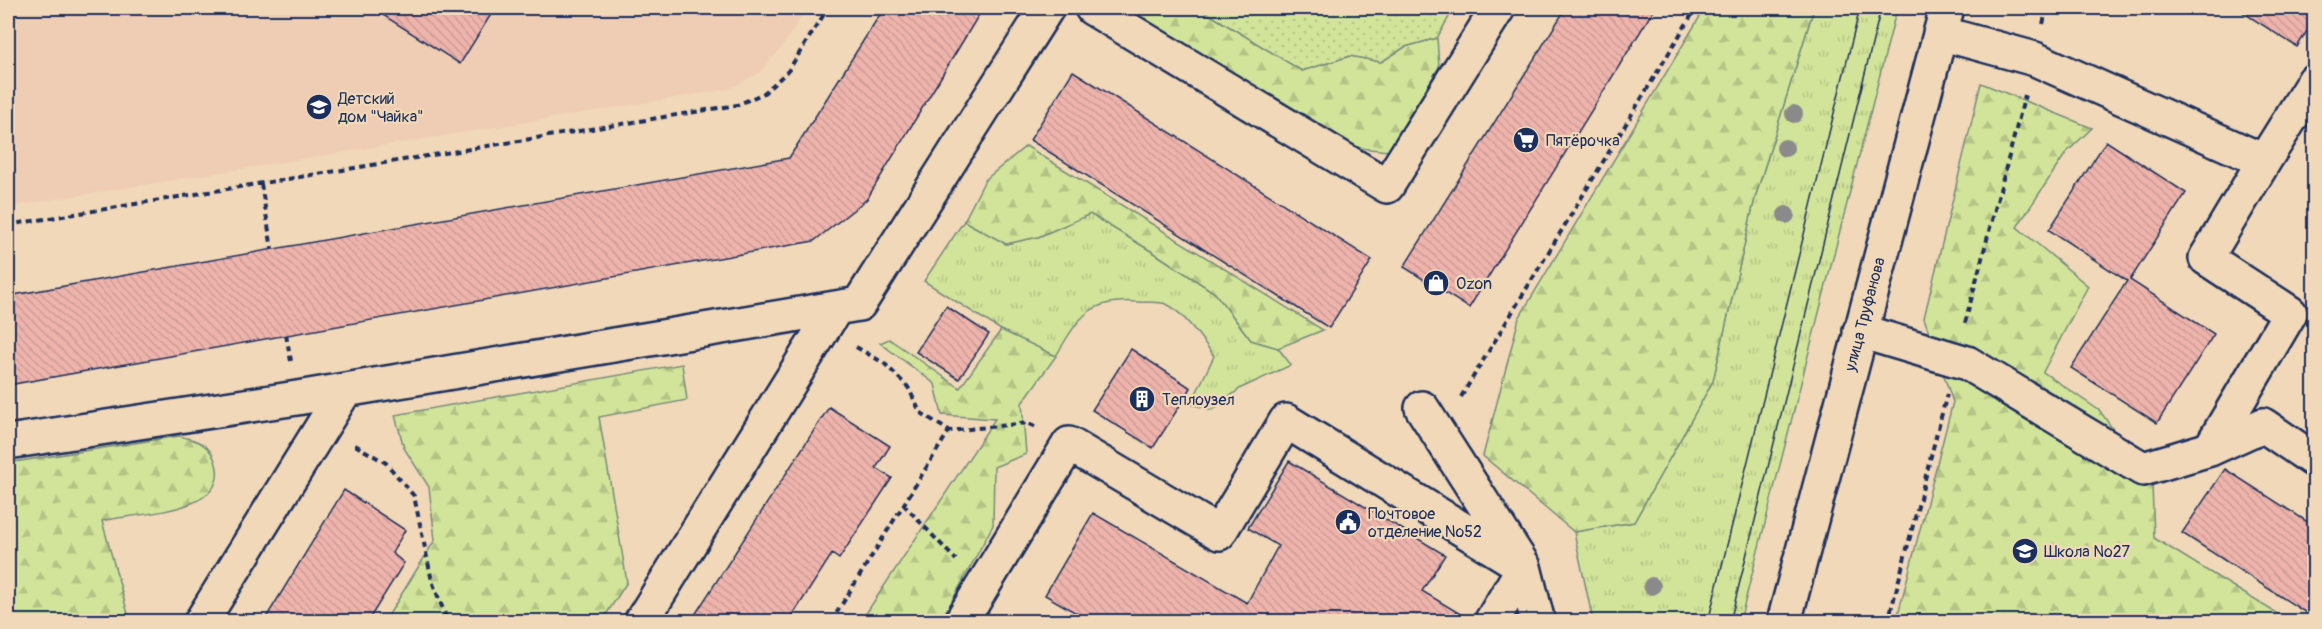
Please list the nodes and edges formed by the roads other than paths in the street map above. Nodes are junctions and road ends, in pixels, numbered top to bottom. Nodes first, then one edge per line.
1 (1047, 8) edge
2 (1092, 8) edge
3 (1498, 8) edge
4 (1943, 20) edge
5 (2314, 81) edge
6 (2264, 161) junction
7 (836, 308) junction
8 (1860, 331) junction
9 (345, 390) junction
10 (1431, 420) road end
11 (8, 442) edge
12 (2210, 449) junction
13 (2314, 460) edge
14 (1524, 567) junction
15 (201, 621) edge
16 (640, 621) edge
17 (961, 621) edge
18 (1491, 621) edge
19 (1538, 621) edge
20 (1784, 621) edge

1 - 7 street
2 - 3 street
4 - 6 street
4 - 8 street, улица Труфанова
5 - 6 street
6 - 12 street
7 - 9 street
7 - 16 street
8 - 12 street
8 - 20 street, улица Труфанова
9 - 11 street
9 - 15 street
10 - 14 street
12 - 13 street
14 - 17 street
14 - 18 street
14 - 19 street

